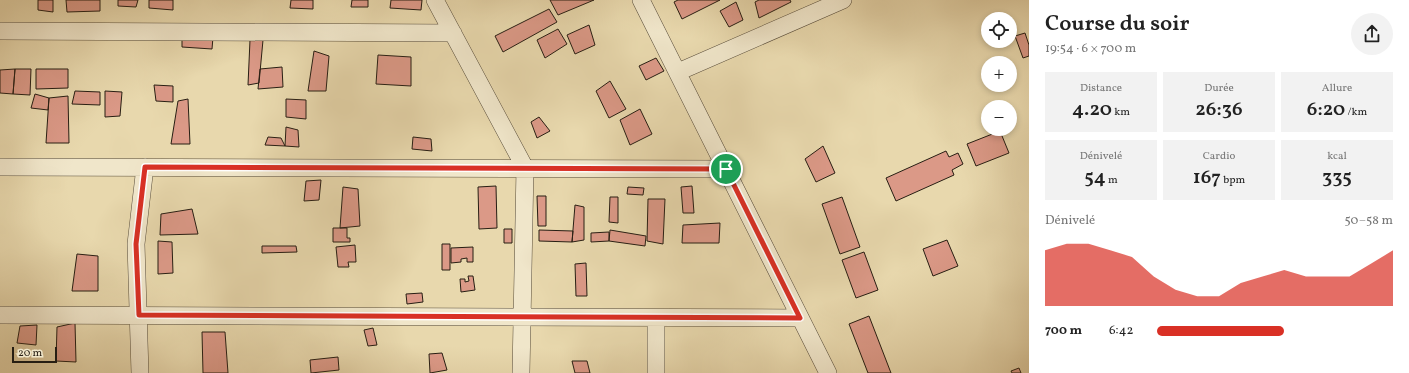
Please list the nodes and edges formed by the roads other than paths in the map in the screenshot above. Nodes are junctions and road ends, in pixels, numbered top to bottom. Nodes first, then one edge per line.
1 (435, 0) edge
2 (642, 0) edge
3 (843, 0) edge
4 (808, 6) edge
5 (0, 31) edge
6 (453, 33) junction
7 (678, 72) junction
8 (0, 167) edge
9 (145, 167) junction
10 (525, 168) junction
11 (726, 169) junction
12 (0, 315) edge
13 (139, 315) junction
14 (522, 317) junction
15 (656, 318) junction
16 (800, 318) junction
17 (140, 373) edge
18 (521, 373) edge
19 (656, 373) edge
20 (828, 373) edge

1 - 6 street
2 - 7 street
3 - 4 street
4 - 7 street
5 - 6 street
6 - 10 street
7 - 11 street
8 - 9 street
9 - 10 street
9 - 13 street
10 - 11 street
10 - 14 street
11 - 16 street
12 - 13 street
13 - 14 street
13 - 17 street
14 - 15 street
14 - 18 street
15 - 16 street
15 - 19 street
16 - 20 street

